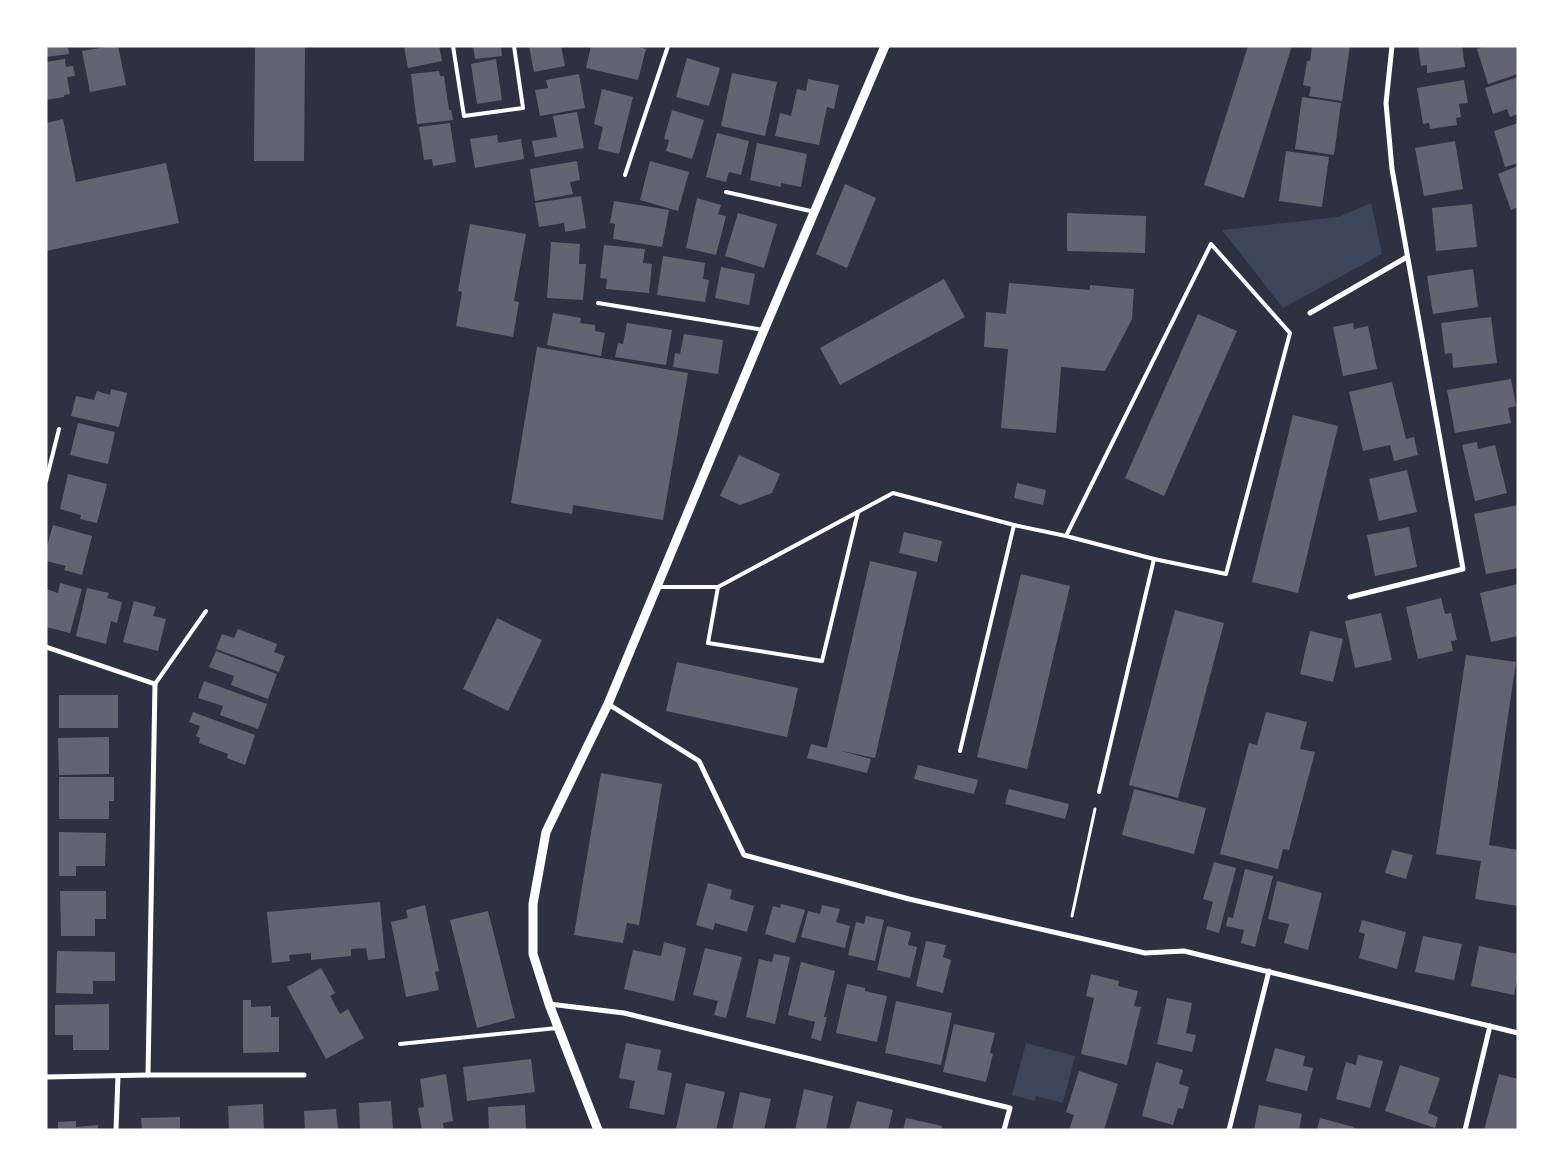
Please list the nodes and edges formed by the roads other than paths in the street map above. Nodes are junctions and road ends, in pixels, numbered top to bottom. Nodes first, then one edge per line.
1 (453, 46) edge
2 (514, 46) edge
3 (668, 46) edge
4 (885, 46) edge
5 (1392, 46) edge
6 (626, 175) dead end
7 (726, 192) dead end
8 (815, 212) junction
9 (1407, 256) junction
10 (598, 303) dead end
11 (1310, 313) dead end
12 (764, 330) junction
13 (59, 429) dead end
14 (46, 481) edge
15 (858, 512) junction
16 (1014, 525) junction
17 (1066, 536) junction
18 (1154, 559) junction
19 (656, 587) junction
20 (718, 587) junction
21 (1350, 597) dead end
22 (206, 611) dead end
23 (46, 647) edge
24 (154, 684) junction
25 (608, 704) junction
26 (960, 751) dead end
27 (1099, 792) road end
28 (1269, 972) junction
29 (549, 1004) junction
30 (1490, 1026) junction
31 (559, 1028) junction
32 (1518, 1033) edge
33 (400, 1044) dead end
34 (148, 1075) junction
35 (304, 1075) dead end
36 (118, 1076) junction
37 (46, 1077) edge
38 (116, 1130) edge
39 (598, 1130) edge
40 (1004, 1130) edge
41 (1229, 1130) edge
42 (1465, 1130) edge

1 - 2 lane
3 - 6 lane
4 - 8 street
5 - 9 street
7 - 8 lane
8 - 12 street
9 - 11 street
9 - 21 street
10 - 12 lane
12 - 19 street
13 - 14 lane
15 - 16 lane
15 - 20 lane
15 - 20 lane
16 - 17 lane
16 - 26 lane
17 - 18 lane
17 - 18 lane
18 - 27 lane
19 - 20 lane
19 - 25 street
22 - 24 lane
23 - 24 street
24 - 34 street
25 - 28 street
25 - 29 street
28 - 30 street
28 - 41 street
29 - 31 street
29 - 40 street
30 - 32 street
30 - 42 street
31 - 33 lane
31 - 39 street
34 - 35 street
34 - 36 street
36 - 37 street
36 - 38 street

